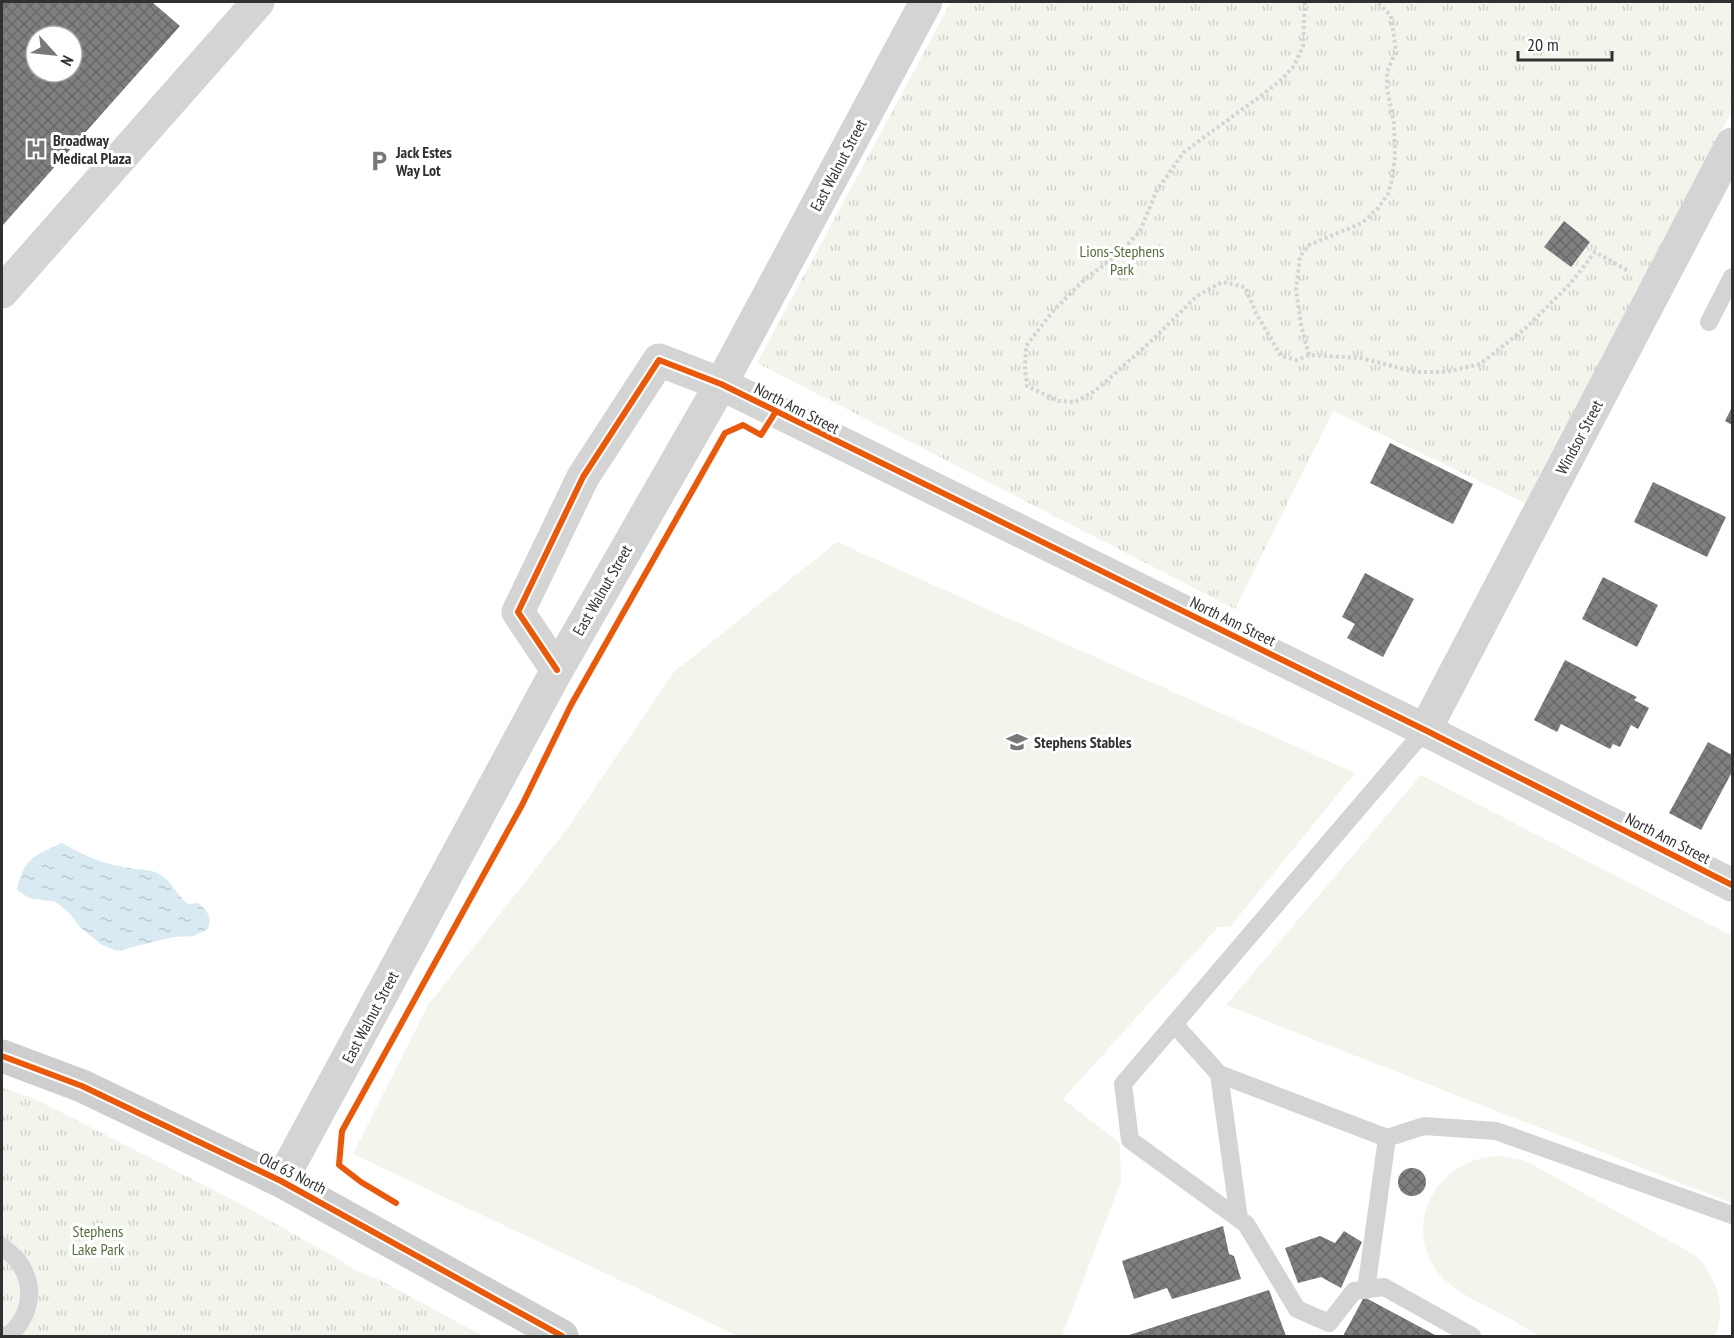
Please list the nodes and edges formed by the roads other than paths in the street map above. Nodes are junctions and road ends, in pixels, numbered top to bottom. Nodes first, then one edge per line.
1 (258, 2) edge
2 (926, 2) edge
3 (1732, 144) edge
4 (1732, 277) edge
5 (2, 292) edge
6 (1709, 322) dead end
7 (721, 384) junction
8 (557, 670) junction
9 (1425, 730) junction
10 (1732, 885) edge
11 (1174, 1024) junction
12 (2, 1056) edge
13 (1219, 1074) junction
14 (1387, 1138) junction
15 (281, 1181) junction
16 (1732, 1215) edge
17 (1239, 1220) junction
18 (2, 1247) edge
19 (1366, 1290) junction
20 (8, 1336) edge
21 (562, 1336) edge
22 (1472, 1336) edge

1 - 5 street
2 - 7 street, East Walnut Street
3 - 9 street, Windsor Street
4 - 6 lane
7 - 8 street, East Walnut Street
7 - 8 street, North Ann Street
7 - 9 street, North Ann Street
8 - 15 street, East Walnut Street
9 - 10 street, North Ann Street
9 - 11 lane
11 - 13 lane
11 - 17 lane
12 - 15 main road, Old 63 North
13 - 14 lane
13 - 17 lane
14 - 16 lane
14 - 19 lane
15 - 21 main road, Old 63 North
17 - 19 lane
18 - 20 lane
19 - 22 lane

